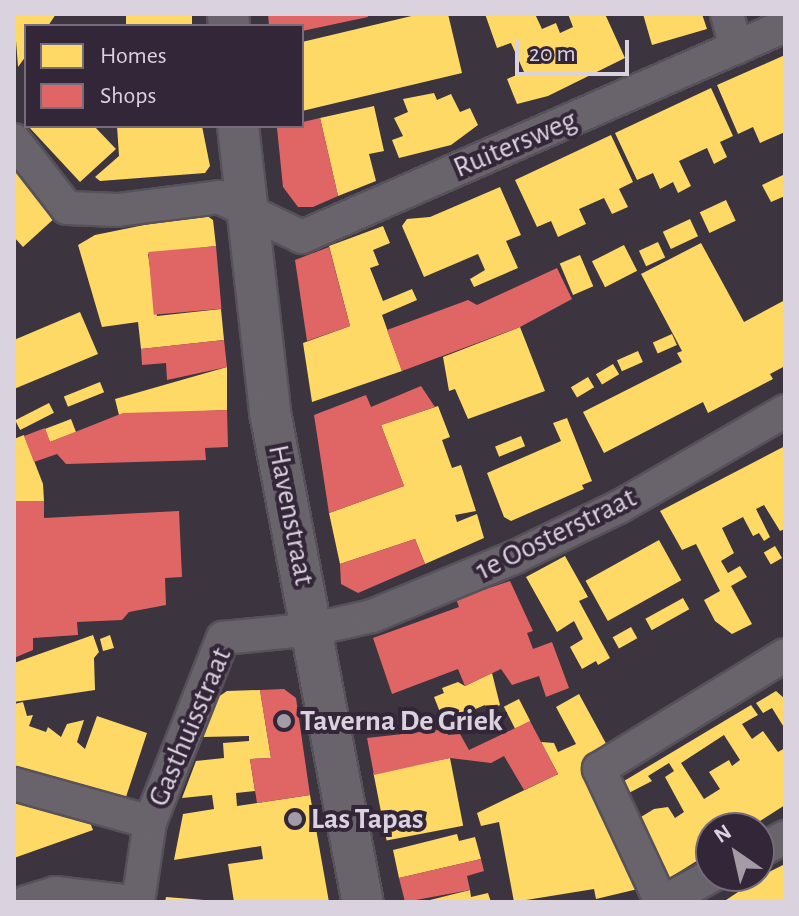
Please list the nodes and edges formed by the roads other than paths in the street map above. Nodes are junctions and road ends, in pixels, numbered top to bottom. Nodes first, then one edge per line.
1 (727, 14) edge
2 (785, 26) edge
3 (736, 48) junction
4 (238, 128) edge
5 (14, 140) edge
6 (236, 205) junction
7 (785, 411) edge
8 (314, 629) junction
9 (785, 655) edge
10 (14, 784) edge
11 (150, 822) junction
12 (695, 884) edge
13 (26, 902) edge
14 (130, 902) edge
15 (138, 902) edge
16 (363, 902) edge
17 (662, 902) edge

1 - 3 street
2 - 3 street, Ruitersweg
3 - 6 street, Ruitersweg
4 - 6 street, Havenstraat
5 - 6 street
6 - 8 street, Havenstraat
7 - 8 street, 1e Oosterstraat
8 - 11 street, Gasthuisstraat
8 - 16 street, Havenstraat
9 - 17 street
10 - 11 street
11 - 15 street, Gasthuisstraat
12 - 17 street
13 - 14 street

